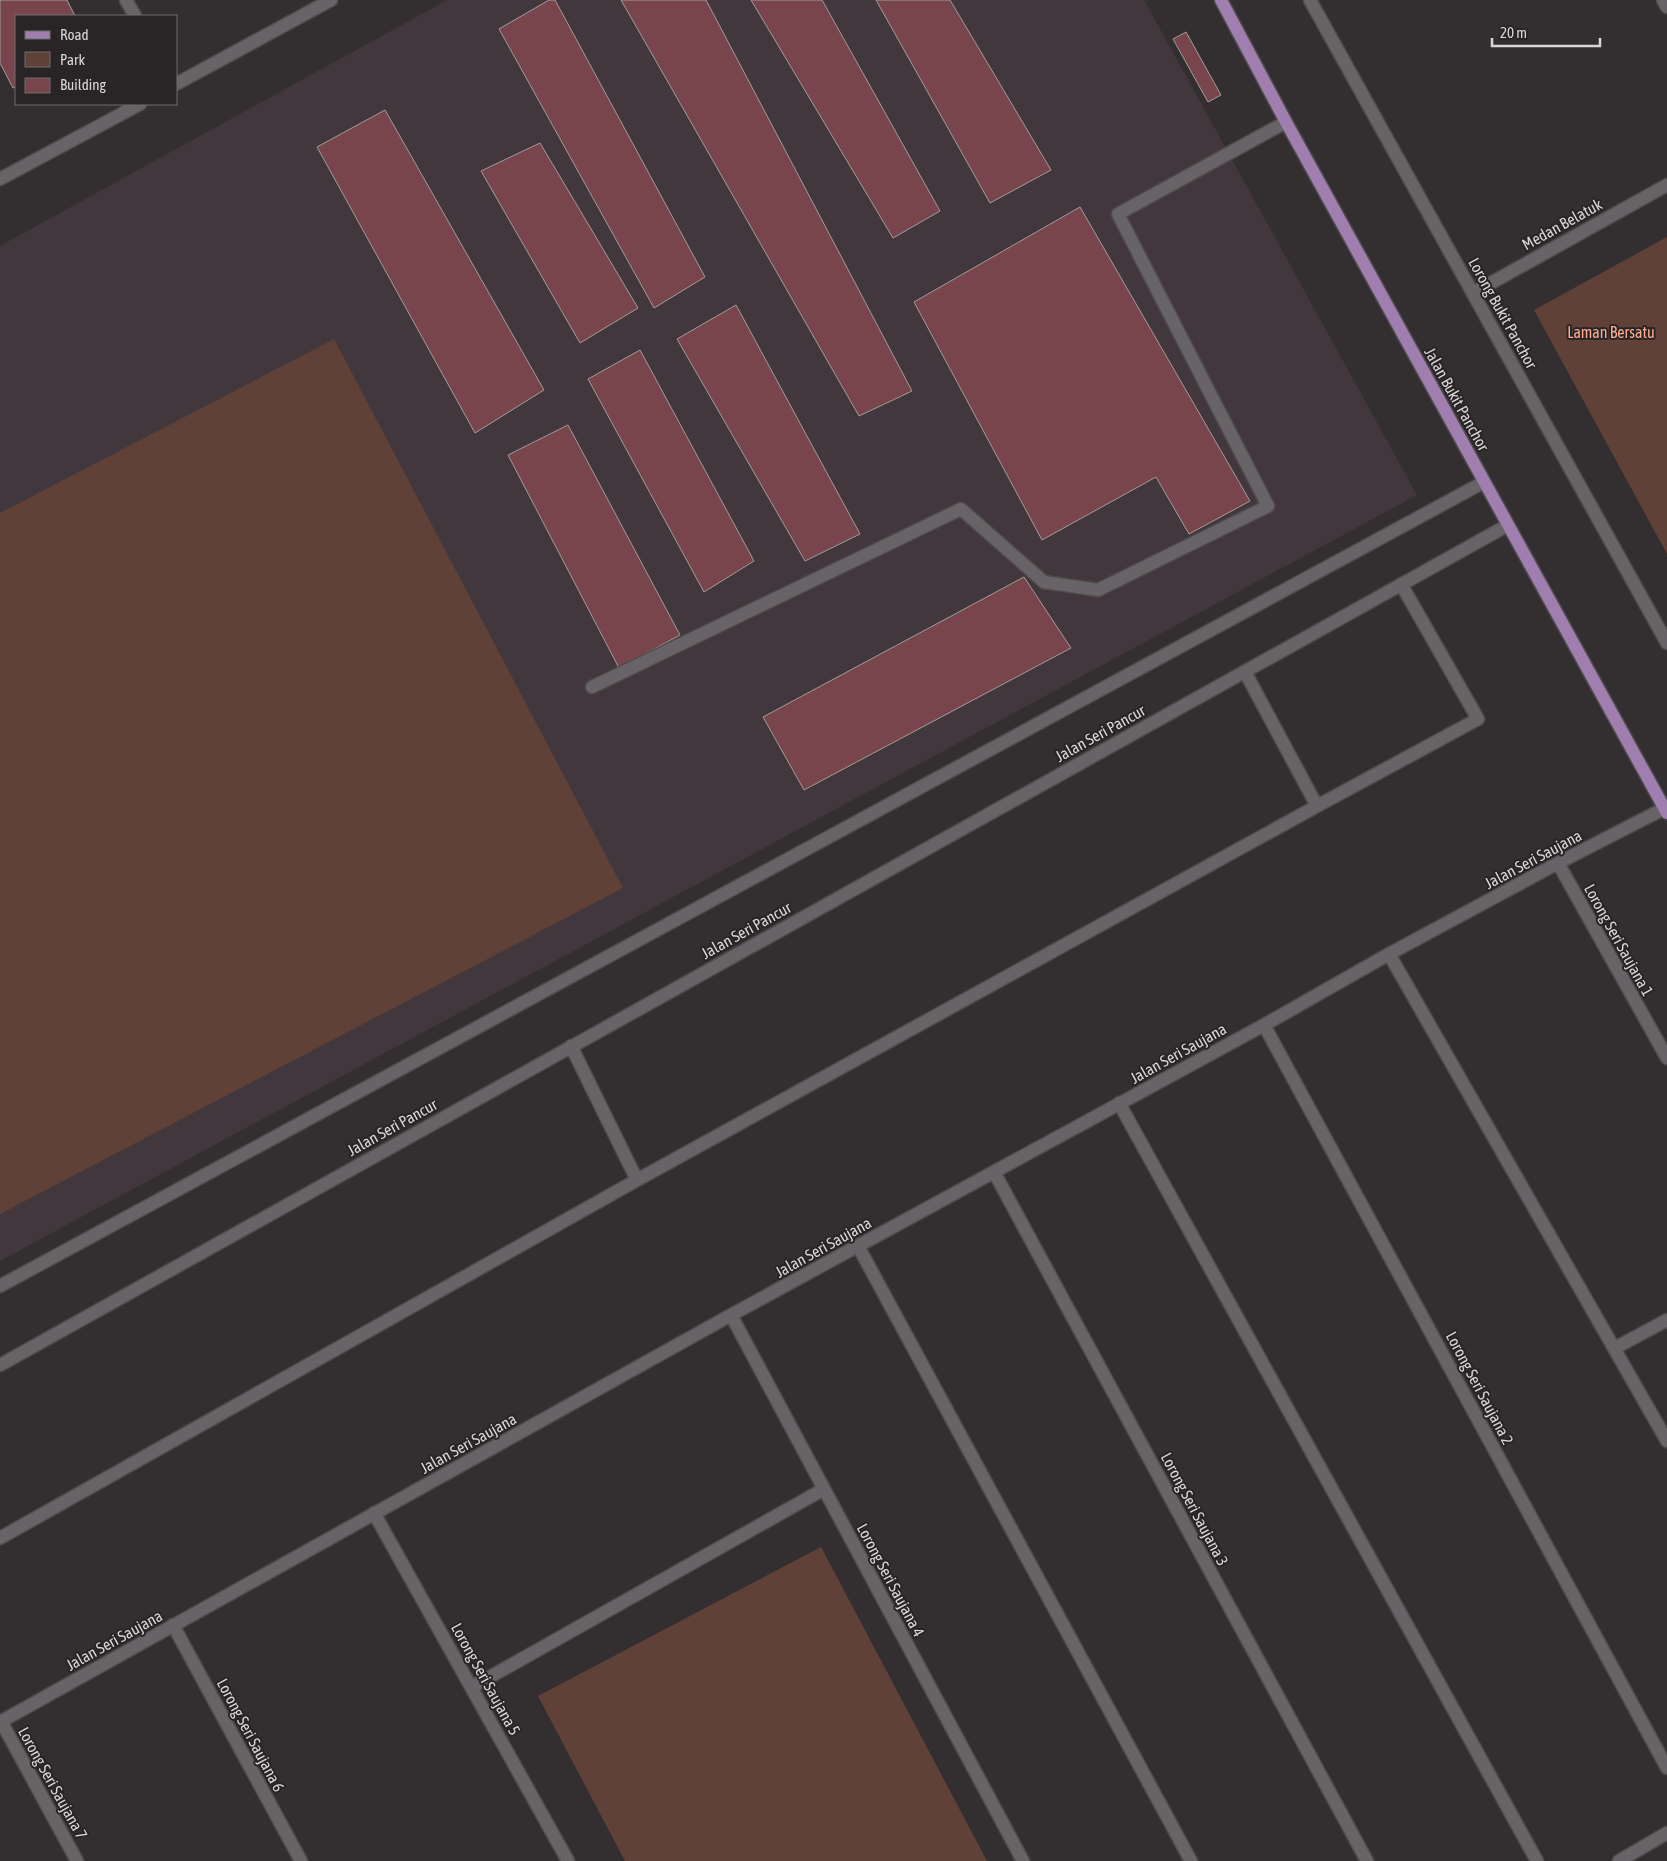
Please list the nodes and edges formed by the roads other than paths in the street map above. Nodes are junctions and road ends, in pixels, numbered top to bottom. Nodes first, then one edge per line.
1 (126, 0) edge
2 (331, 0) edge
3 (1221, 0) edge
4 (1310, 0) edge
5 (1664, 0) edge
6 (1667, 7) edge
7 (134, 15) edge
8 (178, 83) edge
9 (138, 105) edge
10 (1286, 122) junction
11 (0, 179) edge
12 (1667, 185) edge
13 (1473, 293) junction
14 (1484, 482) junction
15 (1508, 525) junction
16 (1402, 584) junction
17 (1667, 643) edge
18 (1245, 672) junction
19 (592, 687) dead end
20 (1318, 806) junction
21 (1666, 810) edge
22 (1558, 863) junction
23 (1388, 954) junction
24 (1264, 1025) junction
25 (571, 1046) junction
26 (1667, 1058) edge
27 (1120, 1103) junction
28 (994, 1172) junction
29 (637, 1180) junction
30 (858, 1246) junction
31 (0, 1286) edge
32 (731, 1315) junction
33 (1667, 1320) edge
34 (1615, 1348) junction
35 (0, 1364) edge
36 (1667, 1441) edge
37 (824, 1489) junction
38 (374, 1513) junction
39 (0, 1538) edge
40 (173, 1625) junction
41 (472, 1687) junction
42 (1, 1722) edge
43 (1667, 1768) edge
44 (1667, 1833) edge
45 (77, 1861) edge
46 (301, 1861) edge
47 (568, 1861) edge
48 (1023, 1861) edge
49 (1191, 1861) edge
50 (1367, 1861) edge
51 (1537, 1861) edge
52 (1619, 1861) edge

1 - 7 street
2 - 8 street
3 - 10 main road, Jalan Bukit Panchor
4 - 13 street, Lorong Bukit Panchor
5 - 6 street
9 - 11 street
10 - 14 main road, Jalan Bukit Panchor
10 - 19 street
12 - 13 street, Medan Belatuk
13 - 17 street, Lorong Bukit Panchor
14 - 15 main road, Jalan Bukit Panchor
14 - 31 street
15 - 16 street, Jalan Seri Pancur
15 - 21 main road, Jalan Bukit Panchor
16 - 18 street, Jalan Seri Pancur
16 - 20 street
18 - 20 street
18 - 25 street, Jalan Seri Pancur
20 - 29 street
21 - 22 street, Jalan Seri Saujana
22 - 23 street, Jalan Seri Saujana
22 - 26 street, Lorong Seri Saujana 1
23 - 24 street, Jalan Seri Saujana
23 - 34 street
24 - 27 street, Jalan Seri Saujana
24 - 43 street, Lorong Seri Saujana 2
25 - 29 street
25 - 35 street, Jalan Seri Pancur
27 - 28 street, Jalan Seri Saujana
27 - 51 street
28 - 30 street, Jalan Seri Saujana
28 - 50 street, Lorong Seri Saujana 3
29 - 39 street
30 - 32 street, Jalan Seri Saujana
30 - 49 street
32 - 37 street, Lorong Seri Saujana 4
32 - 38 street, Jalan Seri Saujana
33 - 34 street
34 - 36 street
37 - 41 street
37 - 48 street, Lorong Seri Saujana 4
38 - 40 street, Jalan Seri Saujana
38 - 41 street, Lorong Seri Saujana 5
40 - 42 street, Jalan Seri Saujana
40 - 46 street, Lorong Seri Saujana 6
41 - 47 street, Lorong Seri Saujana 5
42 - 45 street, Lorong Seri Saujana 7
44 - 52 street

